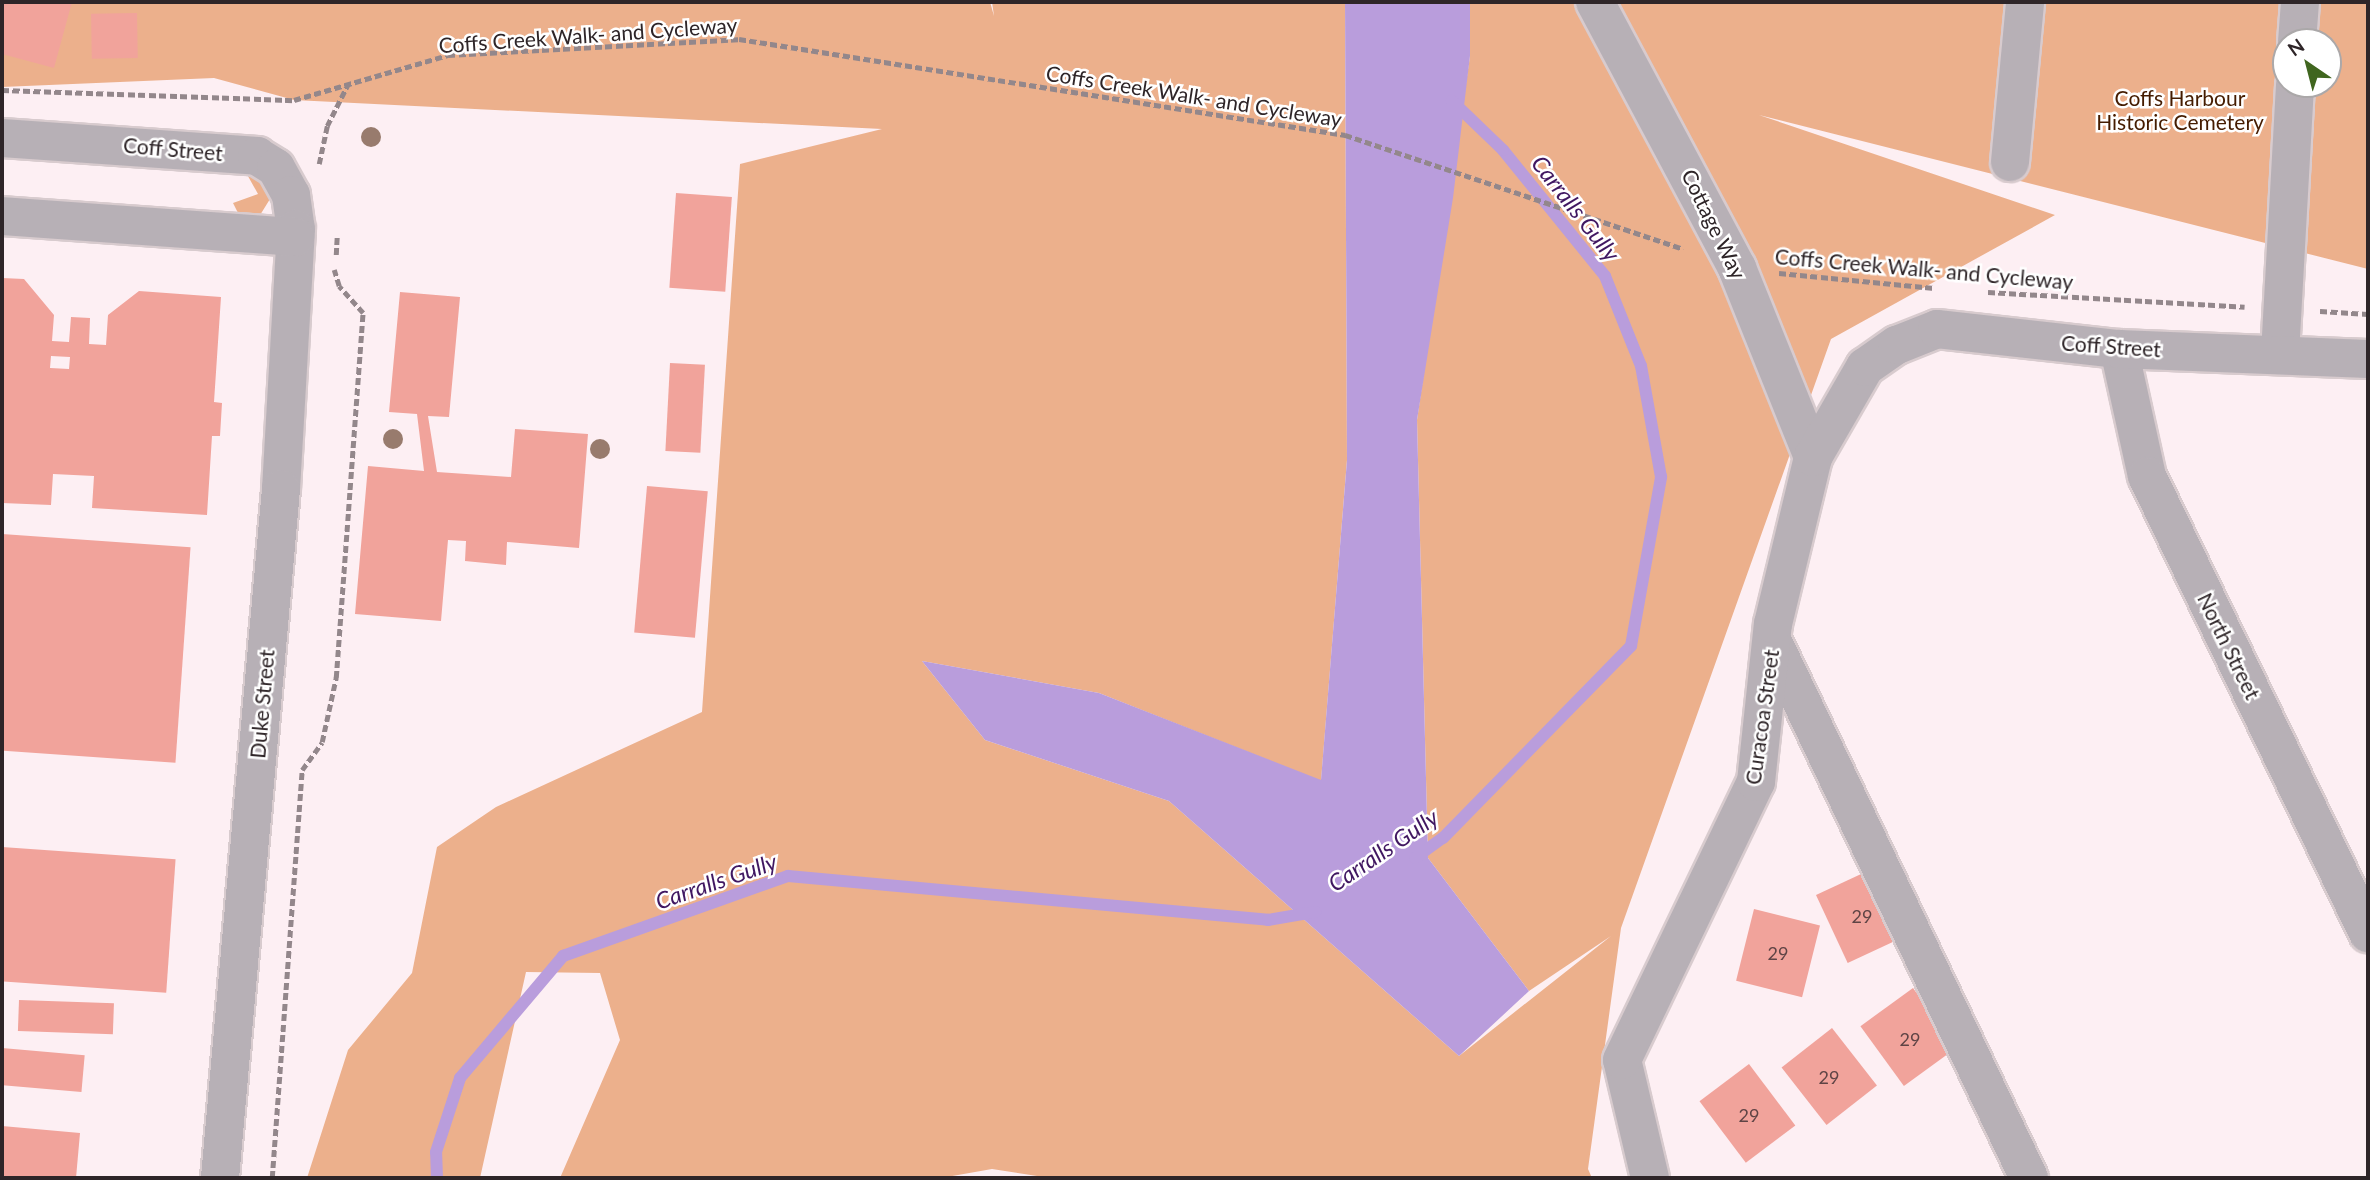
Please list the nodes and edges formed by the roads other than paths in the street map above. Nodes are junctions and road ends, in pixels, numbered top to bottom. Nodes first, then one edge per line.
1 (1595, 2) edge
2 (2025, 2) edge
3 (2300, 2) edge
4 (2298, 28) edge
5 (2294, 98) edge
6 (2, 138) edge
7 (2010, 162) dead end
8 (2, 216) edge
9 (296, 233) junction
10 (2119, 349) junction
11 (2280, 354) junction
12 (2368, 359) edge
13 (1865, 367) joint
14 (1813, 457) junction
15 (1773, 642) junction
16 (2368, 933) edge
17 (220, 1178) edge
18 (1650, 1178) edge
19 (2029, 1178) edge

1 - 14 street, Cottage Way
2 - 7 street
3 - 4 street
5 - 11 street
6 - 9 street, Coff Street
8 - 9 street
9 - 17 street, Duke Street
10 - 11 street, Coff Street
10 - 13 street, Coff Street
10 - 16 street, North Street
11 - 12 street, Coff Street
13 - 14 street, Curacoa Street
14 - 15 street, Curacoa Street
15 - 18 street, Curacoa Street
15 - 19 street

